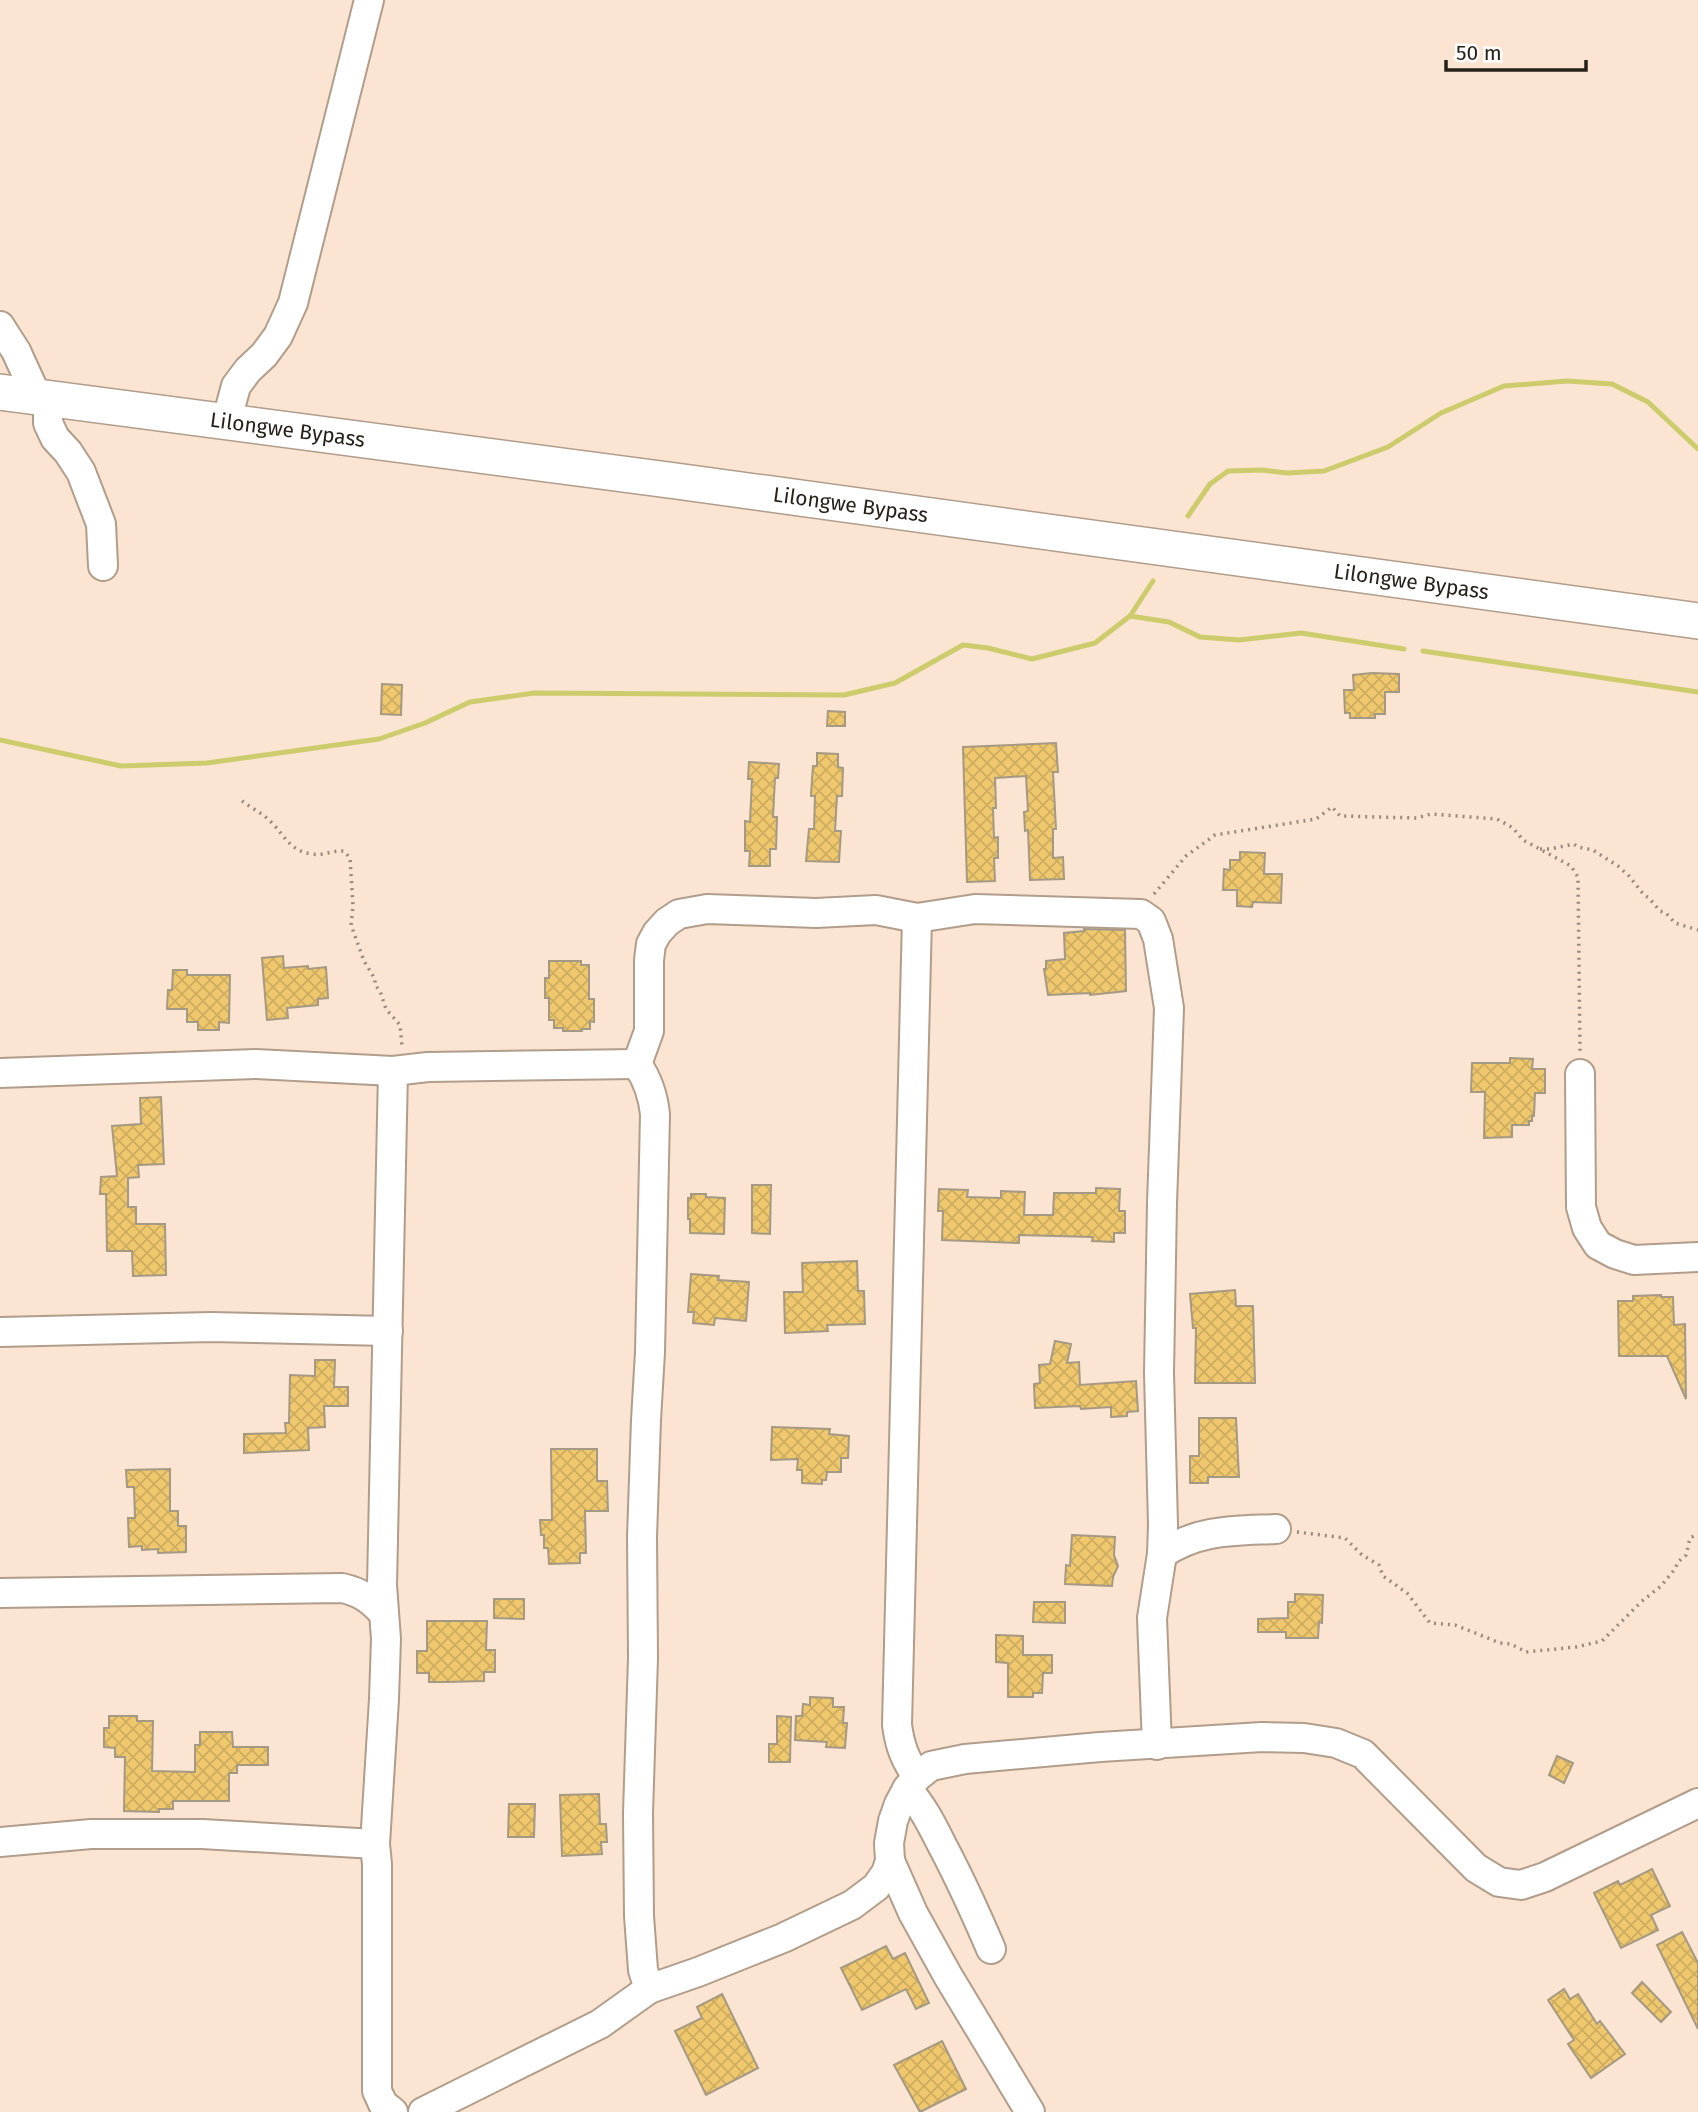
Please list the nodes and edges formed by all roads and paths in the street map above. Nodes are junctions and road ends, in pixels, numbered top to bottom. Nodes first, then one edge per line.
1 (369, 0) edge
2 (1, 328) edge
3 (0, 392) edge
4 (43, 397) junction
5 (226, 423) junction
6 (103, 566) dead end
7 (1698, 621) edge
8 (242, 801) dead end
9 (1538, 849) junction
10 (1141, 914) junction
11 (918, 918) junction
12 (1698, 930) edge
13 (637, 1064) junction
14 (428, 1067) junction
15 (393, 1071) junction
16 (0, 1073) edge
17 (1580, 1074) joint
18 (1698, 1257) edge
19 (388, 1331) junction
20 (0, 1332) edge
21 (1276, 1529) joint
22 (1698, 1534) edge
23 (1162, 1554) junction
24 (0, 1593) edge
25 (383, 1613) junction
26 (1157, 1745) junction
27 (912, 1783) junction
28 (1698, 1803) edge
29 (0, 1842) edge
30 (375, 1844) junction
31 (890, 1861) junction
32 (991, 1949) dead end
33 (649, 1989) junction
34 (393, 2112) edge
35 (423, 2112) edge
36 (1030, 2112) edge

1 - 5 street
2 - 4 street
3 - 4 main road, Lilongwe Bypass
4 - 5 main road, Lilongwe Bypass
4 - 6 street
5 - 7 main road, Lilongwe Bypass
8 - 14 path
9 - 10 path
9 - 12 path
9 - 17 path
10 - 11 street
10 - 23 street
11 - 13 street
11 - 27 street
13 - 14 street
13 - 33 street
14 - 15 street
15 - 16 street
15 - 19 street
17 - 18 street
19 - 20 street
19 - 25 street
21 - 22 path
21 - 23 street
23 - 26 street
24 - 25 street
25 - 30 street
26 - 27 street
26 - 28 street
27 - 31 street
27 - 32 street
29 - 30 street
30 - 34 street
31 - 33 street
31 - 36 street
33 - 35 street

